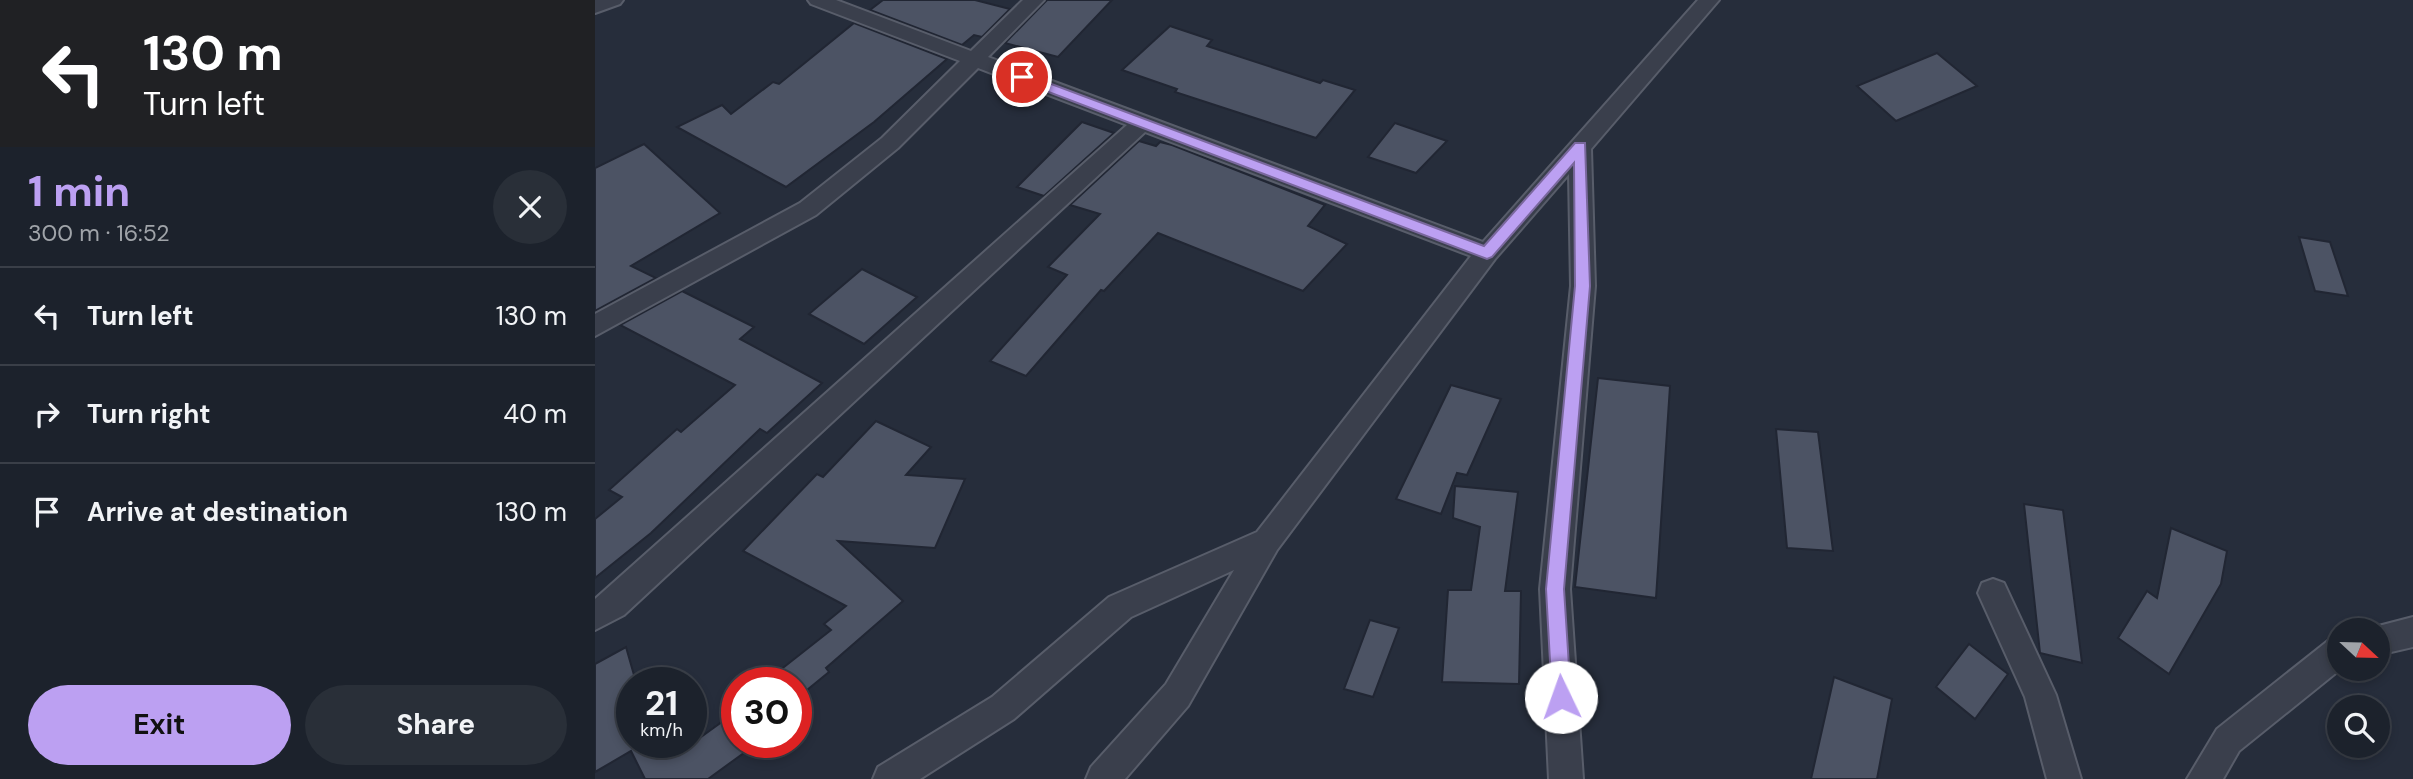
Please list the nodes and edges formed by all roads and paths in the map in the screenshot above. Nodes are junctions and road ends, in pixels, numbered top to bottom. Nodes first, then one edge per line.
1 (613, 0) edge
2 (818, 0) edge
3 (1034, 0) edge
4 (1709, 0) edge
5 (595, 7) edge
6 (974, 59) junction
7 (1142, 123) junction
8 (1580, 146) junction
9 (1487, 253) junction
10 (595, 326) edge
11 (1267, 541) junction
12 (1993, 593) dead end
13 (595, 616) edge
14 (2413, 632) edge
15 (2391, 637) edge
16 (2327, 661) edge
17 (890, 779) edge
18 (1103, 779) edge
19 (1566, 779) edge
20 (2064, 779) edge
21 (2204, 779) edge

1 - 5 street
2 - 6 street
3 - 6 street
4 - 8 street
6 - 7 street
6 - 10 street
7 - 9 street
7 - 13 street
8 - 9 street
8 - 19 street
9 - 11 street
11 - 17 street
11 - 18 street
12 - 20 street
14 - 15 street
16 - 21 street

